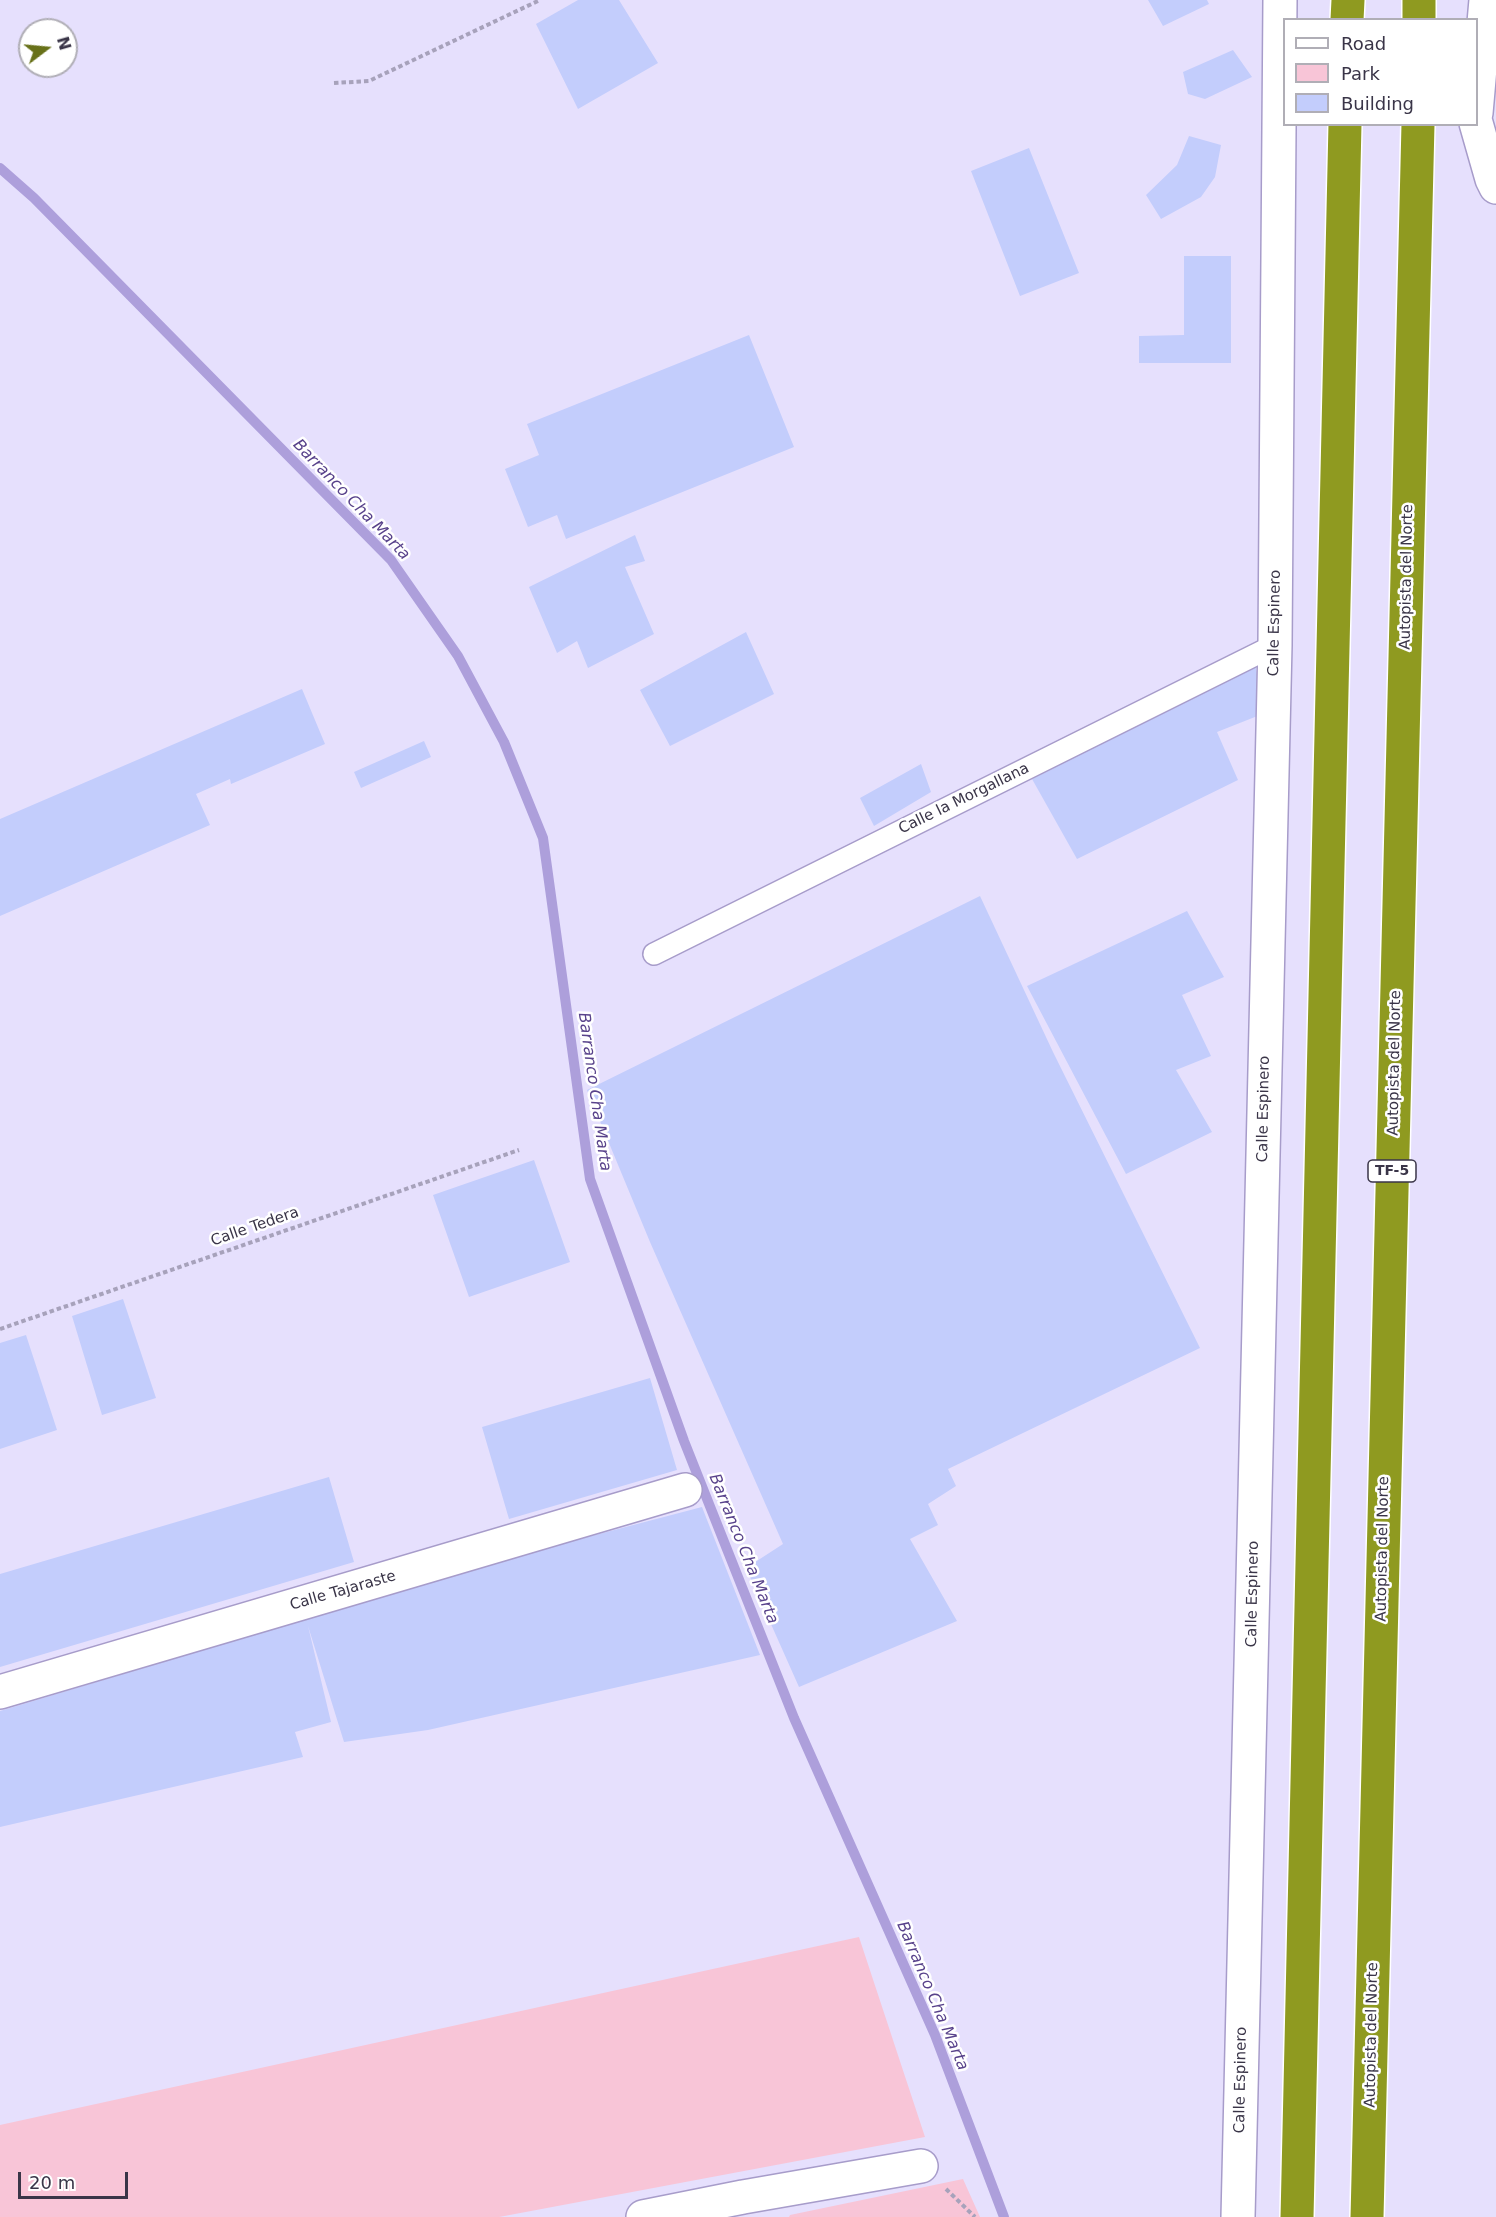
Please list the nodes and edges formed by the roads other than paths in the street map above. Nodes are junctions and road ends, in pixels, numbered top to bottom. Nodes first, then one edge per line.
1 (1280, 0) edge
2 (1348, 0) edge
3 (1419, 0) edge
4 (1486, 0) edge
5 (1347, 18) edge
6 (1419, 18) edge
7 (1478, 90) edge
8 (1345, 126) edge
9 (1418, 126) edge
10 (1477, 126) edge
11 (1496, 186) edge
12 (1275, 645) junction
13 (654, 954) dead end
14 (686, 1490) dead end
15 (0, 1692) edge
16 (921, 2166) dead end
17 (747, 2207) edge
18 (643, 2217) edge
19 (1238, 2217) edge
20 (1297, 2217) edge
21 (1367, 2217) edge

1 - 12 street, Calle Espinero
2 - 5 highway
3 - 6 highway
4 - 7 street
8 - 20 highway
9 - 21 highway, Autopista del Norte / TF-5
10 - 11 street
12 - 13 lane, Calle la Morgallana
12 - 19 street, Calle Espinero
14 - 15 street, Calle Tajaraste
16 - 17 street
17 - 18 street

